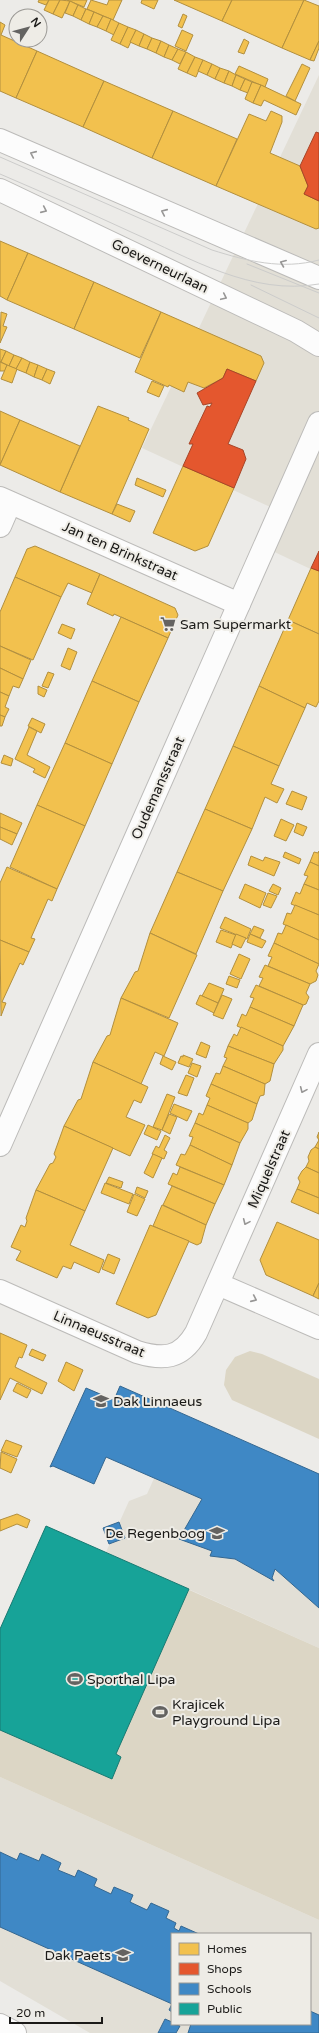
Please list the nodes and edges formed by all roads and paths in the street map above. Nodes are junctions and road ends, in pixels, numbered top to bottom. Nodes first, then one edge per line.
1 (0, 140) edge
2 (0, 190) edge
3 (319, 278) edge
4 (319, 345) edge
5 (318, 428) edge
6 (5, 500) edge
7 (0, 526) edge
8 (239, 604) junction
9 (319, 1054) edge
10 (0, 1145) edge
11 (218, 1284) junction
12 (0, 1291) edge
13 (319, 1328) edge
14 (0, 2025) edge
15 (14, 2033) edge

3 -> 1 street
2 -> 4 street, Goeverneurlaan
5 - 8 street, Oudemansstraat
6 - 7 street
6 - 8 street, Jan ten Brinkstraat
8 - 10 street, Oudemansstraat
9 -> 11 street, Miquelstraat
11 - 12 street, Linnaeusstraat
11 -> 13 street
14 - 15 street

